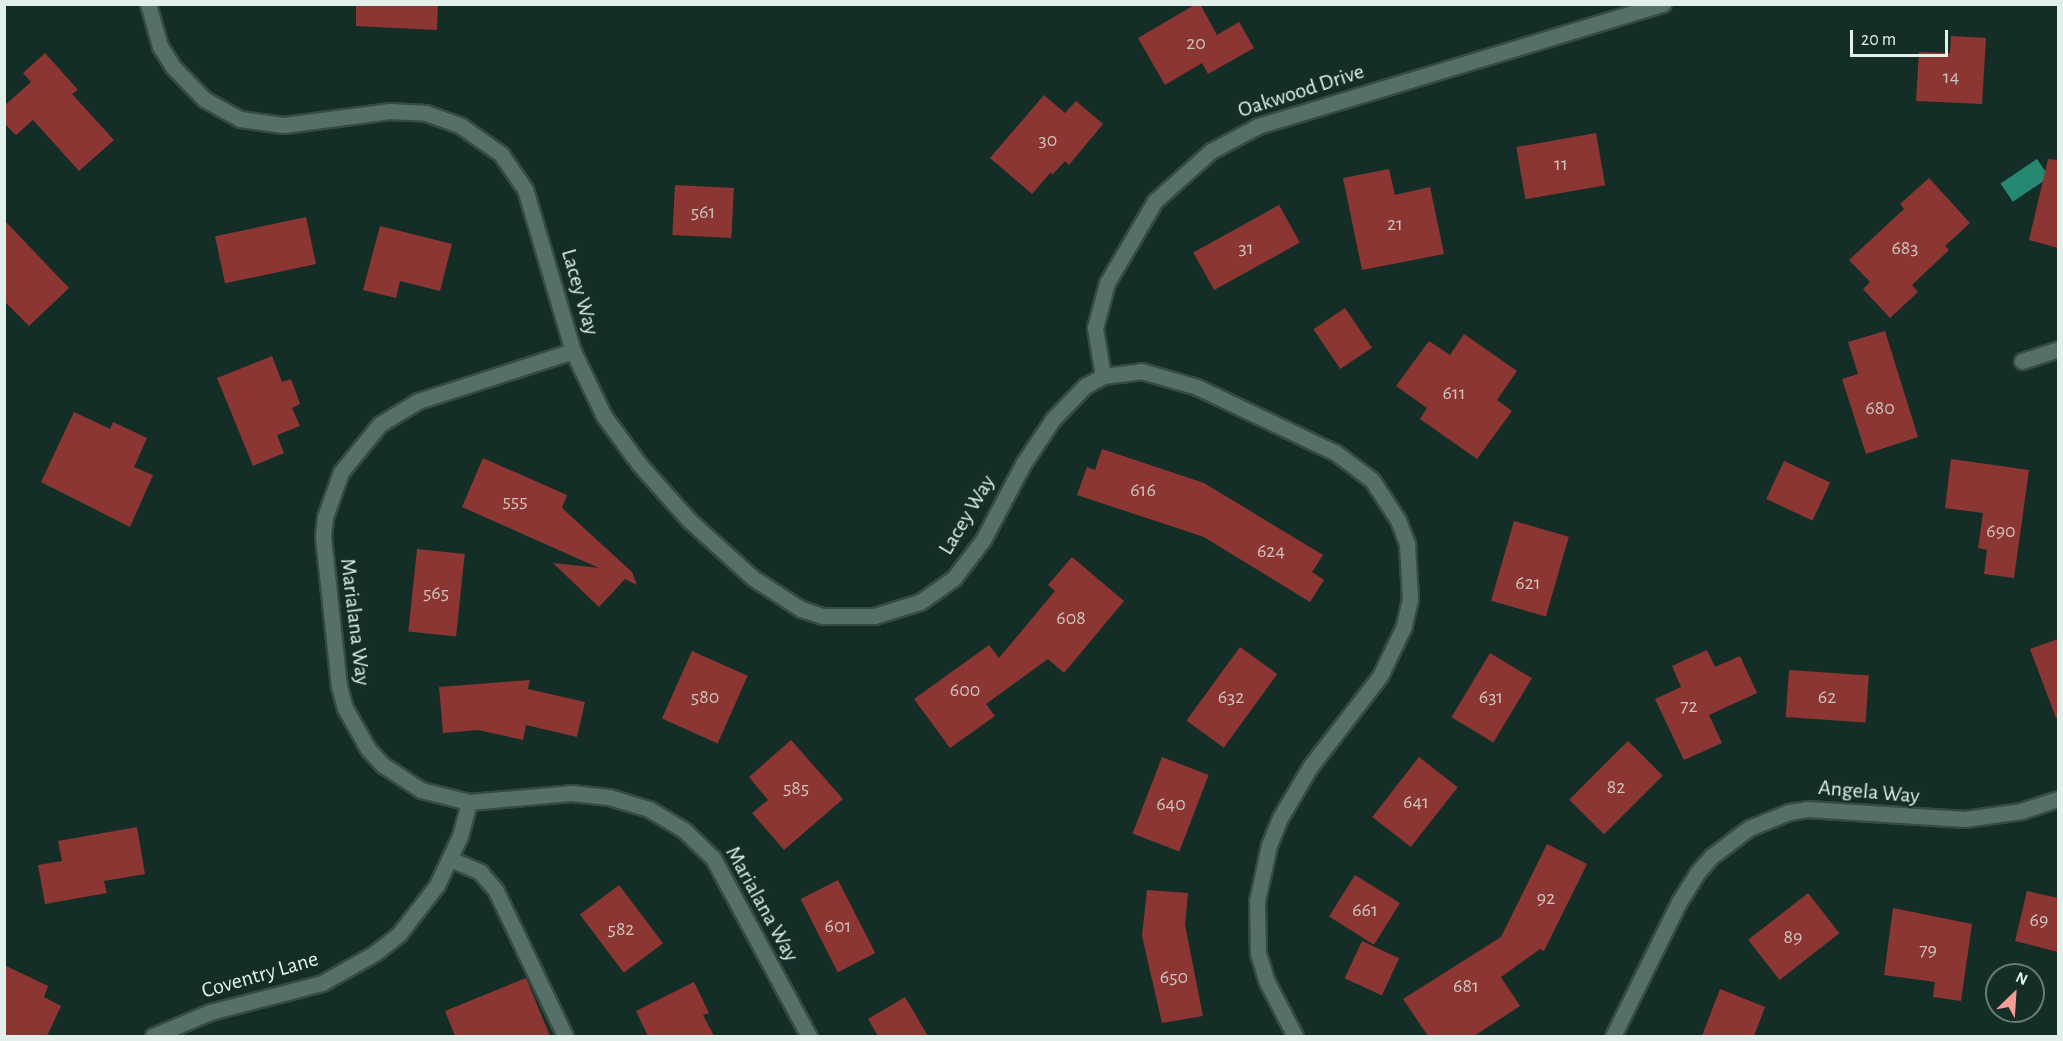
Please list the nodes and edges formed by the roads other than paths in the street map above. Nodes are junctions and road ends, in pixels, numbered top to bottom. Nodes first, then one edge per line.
1 (148, 4) edge
2 (1663, 4) edge
3 (2058, 349) edge
4 (573, 351) junction
5 (2022, 361) dead end
6 (1103, 376) junction
7 (2058, 799) edge
8 (469, 801) junction
9 (450, 859) junction
10 (153, 1036) edge
11 (565, 1036) edge
12 (809, 1036) edge
13 (1295, 1036) edge
14 (1613, 1036) edge

1 - 4 street, Lacey Way
2 - 6 street, Oakwood Drive
3 - 5 street
4 - 6 street, Lacey Way
4 - 8 street, Marialana Way
6 - 13 street, Lacey Way
7 - 14 street, Angela Way
8 - 9 street, Coventry Lane
8 - 12 street, Marialana Way
9 - 10 street, Coventry Lane
9 - 11 street

